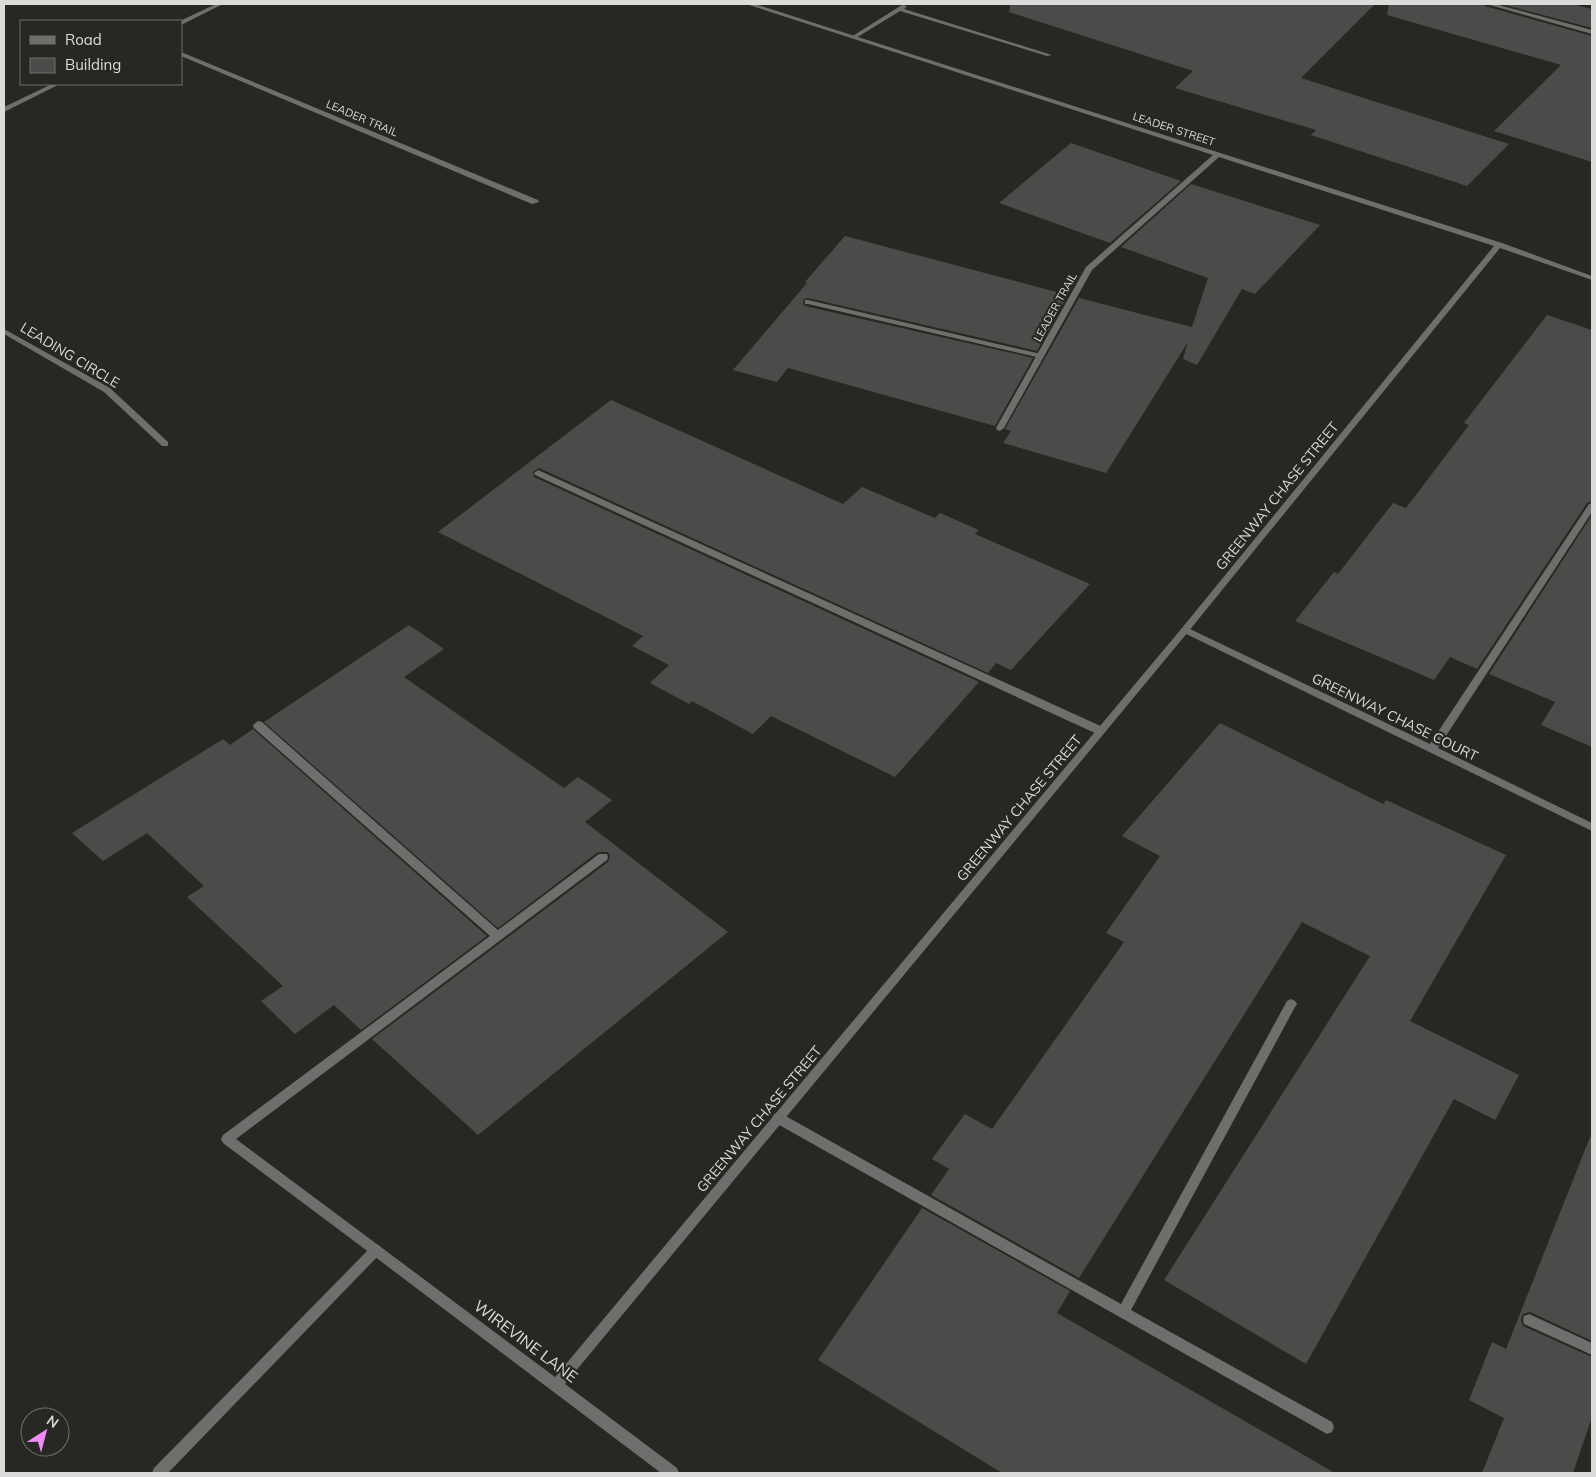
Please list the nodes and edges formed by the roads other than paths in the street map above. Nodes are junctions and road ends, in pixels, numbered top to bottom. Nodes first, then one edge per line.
1 (220, 4) edge
2 (749, 4) edge
3 (907, 4) edge
4 (1489, 4) edge
5 (899, 9) junction
6 (182, 23) edge
7 (1592, 32) edge
8 (854, 37) junction
9 (182, 54) edge
10 (1048, 56) dead end
11 (55, 85) edge
12 (4, 110) edge
13 (1218, 155) junction
14 (535, 202) dead end
15 (1499, 245) junction
16 (1592, 278) edge
17 (808, 302) dead end
18 (4, 331) edge
19 (1041, 356) junction
20 (1000, 428) dead end
21 (165, 444) dead end
22 (538, 474) dead end
23 (1592, 506) edge
24 (1185, 630) junction
25 (258, 725) dead end
26 (1101, 731) junction
27 (1431, 750) junction
28 (1592, 827) edge
29 (603, 857) dead end
30 (497, 936) junction
31 (1291, 1004) dead end
32 (778, 1118) junction
33 (376, 1250) junction
34 (1123, 1312) junction
35 (1529, 1320) dead end
36 (1592, 1350) edge
37 (556, 1385) junction
38 (1327, 1427) dead end
39 (158, 1473) edge
40 (672, 1473) edge

1 - 6 street
2 - 8 street, LEADER STREET
3 - 5 street
4 - 7 street
5 - 8 street
5 - 10 street
8 - 13 street, LEADER STREET
9 - 14 street, LEADER TRAIL
11 - 12 street
13 - 15 street, LEADER STREET
13 - 19 street, LEADER TRAIL
15 - 16 street, LEADER STREET
15 - 24 street, GREENWAY CHASE STREET
17 - 19 street
18 - 21 street, LEADING CIRCLE
19 - 20 street, LEADER TRAIL
22 - 26 street
23 - 27 street
24 - 26 street, GREENWAY CHASE STREET
24 - 27 street, GREENWAY CHASE COURT
25 - 30 street
26 - 32 street, GREENWAY CHASE STREET
27 - 28 street, GREENWAY CHASE COURT
29 - 30 street
30 - 33 street, WIREVINE LANE
31 - 34 street
32 - 34 street
32 - 37 street, GREENWAY CHASE STREET
33 - 37 street, WIREVINE LANE
33 - 39 street
34 - 38 street
35 - 36 street
37 - 40 street, WIREVINE LANE

